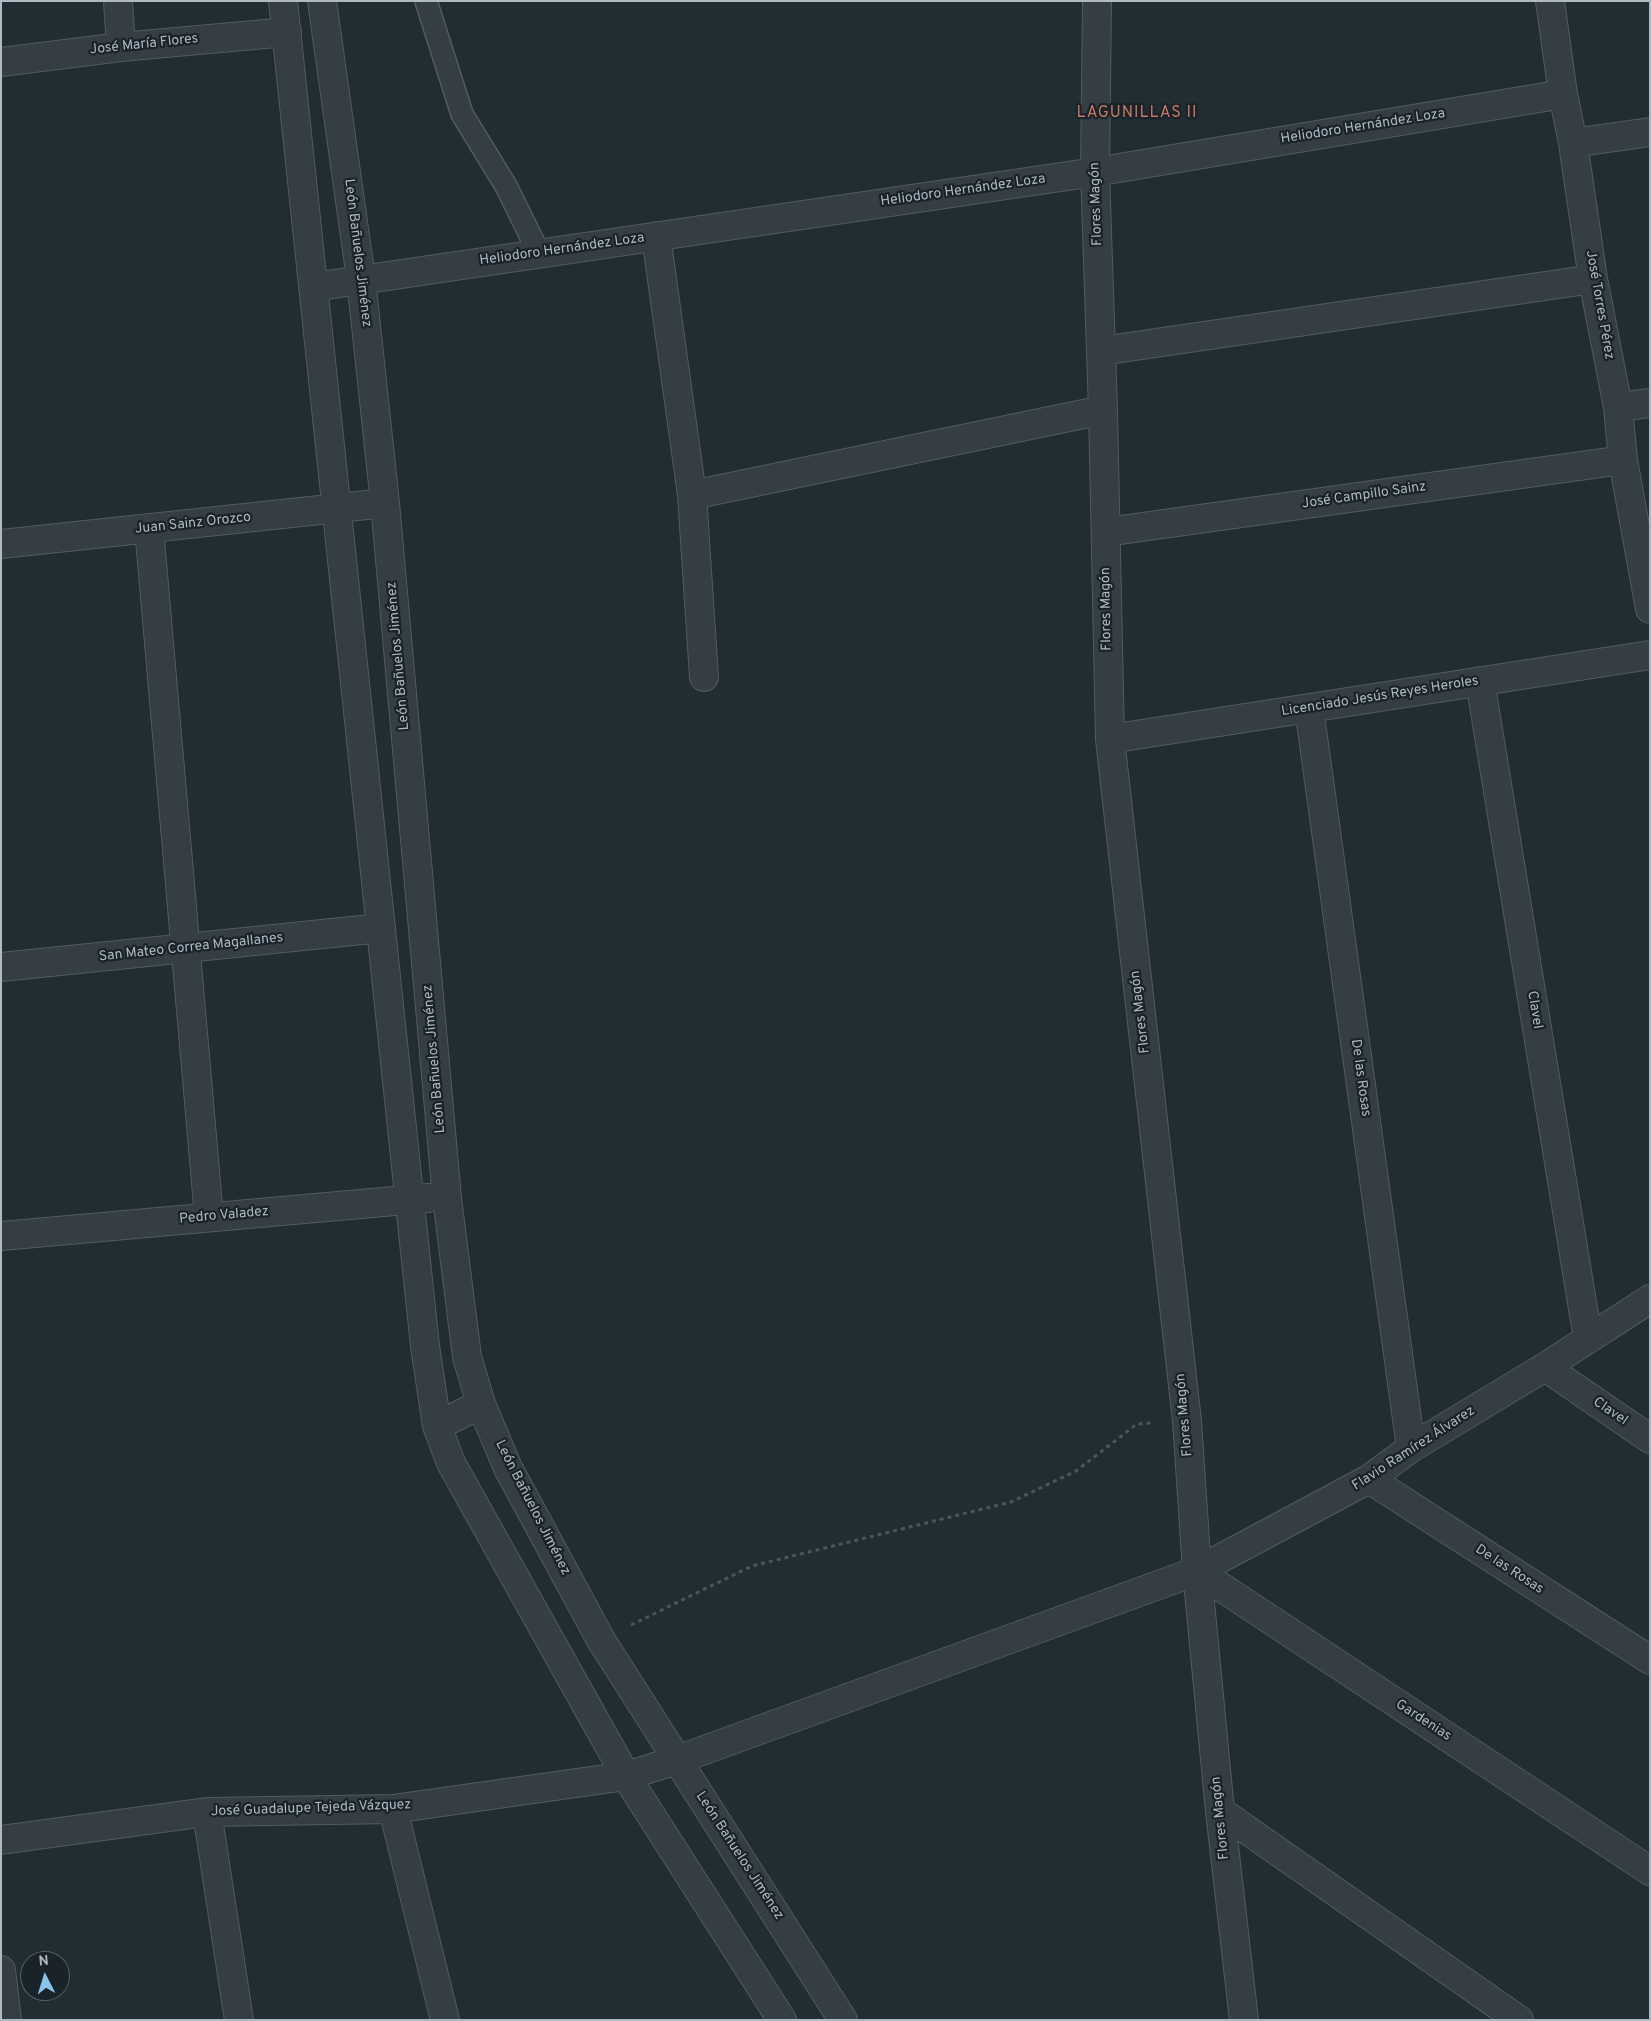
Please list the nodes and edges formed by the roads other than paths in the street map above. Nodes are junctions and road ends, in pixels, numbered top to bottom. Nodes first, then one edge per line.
1 (118, 1) edge
2 (283, 1) edge
3 (322, 1) edge
4 (426, 1) edge
5 (1097, 1) edge
6 (1550, 1) edge
7 (287, 32) junction
8 (122, 47) junction
9 (1, 62) edge
10 (1563, 94) junction
11 (1650, 132) edge
12 (1573, 143) junction
13 (1095, 172) junction
14 (656, 236) junction
15 (539, 253) junction
16 (361, 279) junction
17 (1593, 279) junction
18 (313, 287) junction
19 (1101, 351) junction
20 (1650, 403) edge
21 (1618, 408) junction
22 (1103, 410) junction
23 (1623, 460) junction
24 (692, 495) junction
25 (385, 502) junction
26 (336, 508) junction
27 (149, 528) junction
28 (1106, 532) junction
29 (1, 544) edge
30 (1650, 609) edge
31 (1650, 655) edge
32 (704, 678) dead end
33 (1480, 681) junction
34 (1308, 708) junction
35 (1110, 739) junction
36 (381, 928) junction
37 (185, 948) junction
38 (1, 967) edge
39 (447, 1198) junction
40 (410, 1199) junction
41 (209, 1218) junction
42 (1, 1236) edge
43 (1650, 1299) edge
44 (1588, 1339) junction
45 (1545, 1367) junction
46 (481, 1404) junction
47 (437, 1426) junction
48 (1650, 1439) edge
49 (1411, 1448) junction
50 (1369, 1480) junction
51 (1197, 1571) junction
52 (1650, 1660) edge
53 (677, 1760) junction
54 (626, 1776) junction
55 (393, 1809) junction
56 (1220, 1811) junction
57 (207, 1812) junction
58 (1, 1840) edge
59 (1650, 1871) edge
60 (1, 1970) edge
61 (7, 2020) edge
62 (239, 2020) edge
63 (445, 2020) edge
64 (782, 2020) edge
65 (843, 2020) edge
66 (1244, 2020) edge
67 (1519, 2020) edge

1 - 8 street
2 - 7 street
3 - 16 street, León Bañuelos Jiménez
4 - 15 lane
5 - 13 street, Flores Magón
6 - 10 street, José Torres Pérez
7 - 8 street, José María Flores
7 - 18 street
8 - 9 street, José María Flores
10 - 12 street, José Torres Pérez
10 - 13 street, Heliodoro Hernández Loza
11 - 12 street
12 - 17 street, José Torres Pérez
13 - 14 street, Heliodoro Hernández Loza
13 - 19 street, Flores Magón
14 - 15 street, Heliodoro Hernández Loza
14 - 24 street
15 - 16 street, Heliodoro Hernández Loza
16 - 18 street, Heliodoro Hernández Loza
16 - 25 street, León Bañuelos Jiménez
17 - 19 street
17 - 21 street, José Torres Pérez
18 - 26 street
19 - 22 street, Flores Magón
20 - 21 street
21 - 23 street, José Torres Pérez
22 - 24 street
22 - 28 street, Flores Magón
23 - 28 street, José Campillo Sainz
23 - 30 street, José Torres Pérez
24 - 32 street
25 - 26 street, Juan Sainz Orozco
25 - 39 street, León Bañuelos Jiménez
26 - 27 street, Juan Sainz Orozco
26 - 36 street
27 - 29 street, Juan Sainz Orozco
27 - 37 street
28 - 35 street, Flores Magón
31 - 33 street, Licenciado Jesús Reyes Heroles
33 - 34 street, Licenciado Jesús Reyes Heroles
33 - 44 street, Clavel
34 - 35 street, Licenciado Jesús Reyes Heroles
34 - 49 street, De las Rosas
35 - 51 street, Flores Magón
36 - 37 street, San Mateo Correa Magallanes
36 - 40 street
37 - 38 street, San Mateo Correa Magallanes
37 - 41 street
39 - 40 street, Pedro Valadez
39 - 46 street, León Bañuelos Jiménez
40 - 41 street, Pedro Valadez
40 - 47 street
41 - 42 street, Pedro Valadez
43 - 44 street, Flavio Ramírez Álvarez
44 - 45 street, Flavio Ramírez Álvarez
45 - 48 street, Clavel
45 - 49 street, Flavio Ramírez Álvarez
46 - 47 street
46 - 53 street, León Bañuelos Jiménez
47 - 54 street
49 - 50 street, Flavio Ramírez Álvarez
50 - 51 street, Flavio Ramírez Álvarez
50 - 52 street, De las Rosas
51 - 53 street, Flavio Ramírez Álvarez
51 - 56 street, Flores Magón
51 - 59 street, Gardenias
53 - 54 street, José Guadalupe Tejeda Vázquez
53 - 65 street, León Bañuelos Jiménez
54 - 55 street, José Guadalupe Tejeda Vázquez
54 - 64 street
55 - 57 street, José Guadalupe Tejeda Vázquez
55 - 63 street
56 - 66 street, Flores Magón
56 - 67 street
57 - 58 street, José Guadalupe Tejeda Vázquez
57 - 62 street
60 - 61 street

